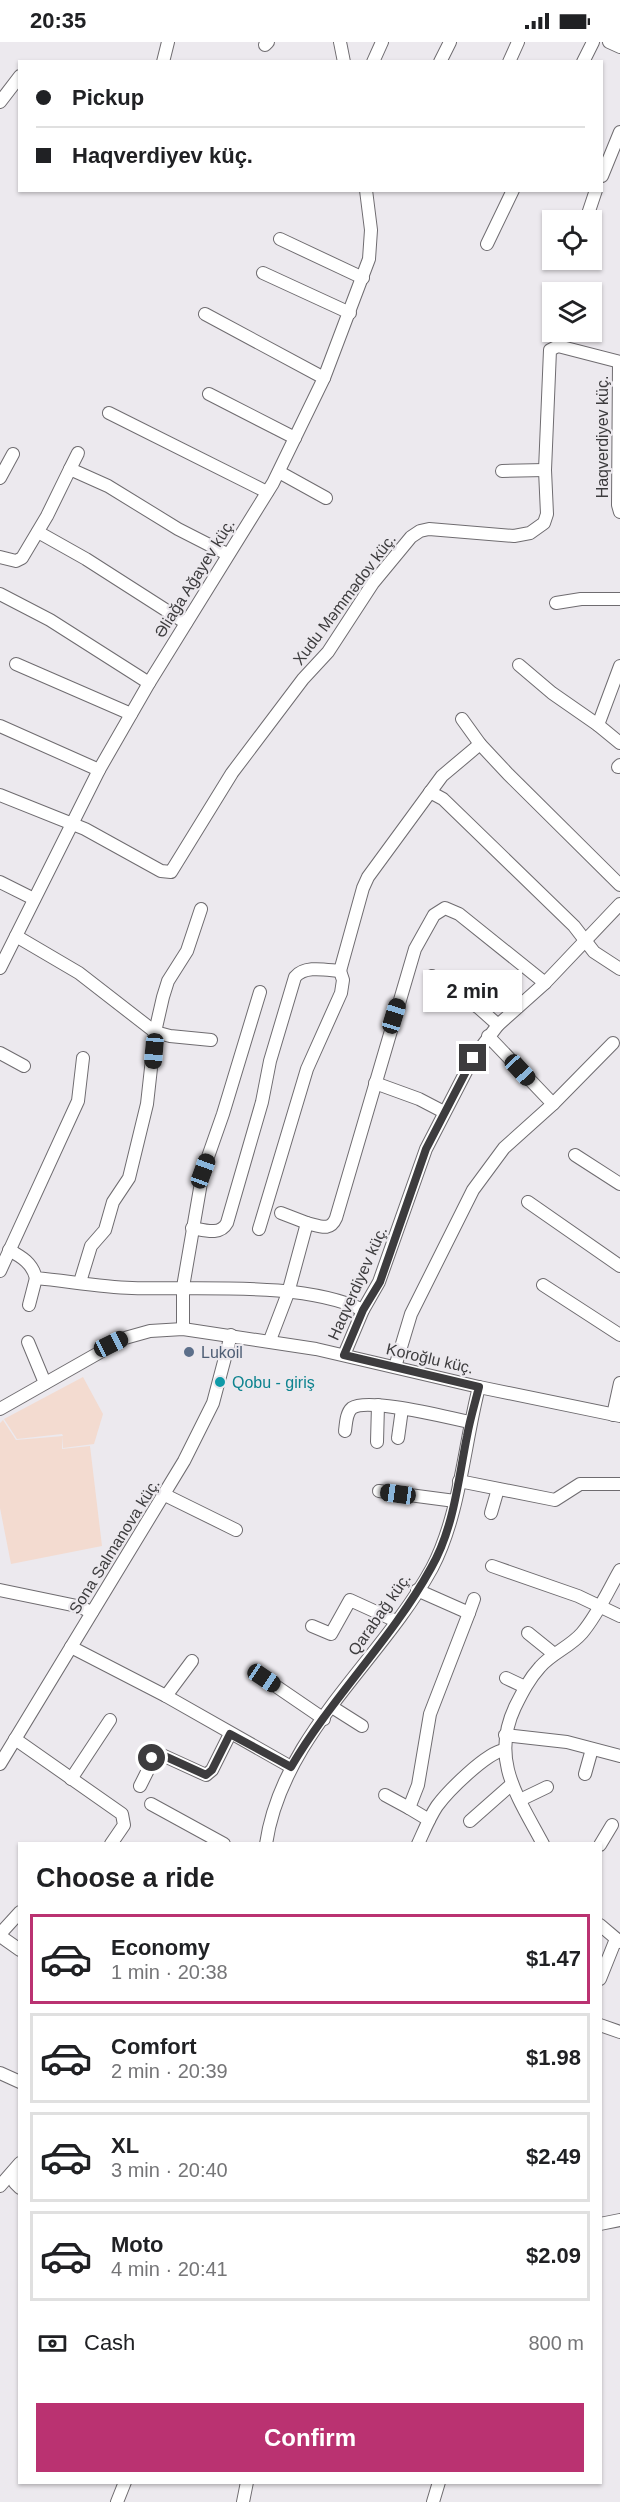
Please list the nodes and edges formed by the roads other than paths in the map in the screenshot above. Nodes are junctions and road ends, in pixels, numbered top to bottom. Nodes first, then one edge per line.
1 (168, 42) edge
2 (340, 42) edge
3 (382, 42) edge
4 (450, 42) edge
5 (518, 42) edge
6 (592, 42) edge
7 (609, 42) edge
8 (620, 46) edge
9 (164, 60) edge
10 (344, 60) edge
11 (374, 60) edge
12 (441, 60) edge
13 (510, 60) edge
14 (584, 60) edge
15 (18, 79) edge
16 (0, 102) edge
17 (620, 132) edge
18 (603, 174) edge
19 (366, 192) edge
20 (512, 192) edge
21 (595, 192) edge
22 (589, 210) edge
23 (280, 240) dead end
24 (487, 244) dead end
25 (263, 273) dead end
26 (363, 278) junction
27 (350, 313) junction
28 (205, 314) dead end
29 (620, 362) edge
30 (324, 378) junction
31 (208, 394) dead end
32 (109, 413) dead end
33 (295, 438) junction
34 (78, 453) dead end
35 (14, 454) dead end
36 (70, 469) junction
37 (545, 470) junction
38 (502, 471) dead end
39 (279, 472) junction
40 (0, 478) edge
41 (267, 492) junction
42 (326, 498) dead end
43 (620, 512) edge
44 (38, 532) junction
45 (227, 554) junction
46 (1, 559) edge
47 (0, 594) edge
48 (620, 599) edge
49 (556, 603) dead end
50 (186, 623) junction
51 (16, 664) dead end
52 (519, 664) dead end
53 (620, 666) edge
54 (148, 683) junction
55 (131, 714) junction
56 (462, 719) dead end
57 (598, 725) junction
58 (0, 726) edge
59 (620, 743) edge
60 (480, 744) junction
61 (99, 770) junction
62 (430, 792) junction
63 (0, 795) edge
64 (73, 824) junction
65 (0, 882) edge
66 (620, 885) edge
67 (34, 899) junction
68 (620, 904) edge
69 (201, 909) dead end
70 (16, 936) junction
71 (584, 940) junction
72 (0, 966) edge
73 (620, 969) edge
74 (340, 971) junction
75 (432, 976) dead end
76 (545, 983) junction
77 (260, 992) dead end
78 (498, 1025) junction
79 (155, 1032) junction
80 (488, 1036) junction
81 (211, 1040) dead end
82 (613, 1043) dead end
83 (0, 1053) edge
84 (83, 1058) dead end
85 (24, 1066) dead end
86 (375, 1083) junction
87 (552, 1104) junction
88 (444, 1112) junction
89 (575, 1155) dead end
90 (620, 1184) edge
91 (528, 1202) dead end
92 (281, 1213) dead end
93 (308, 1223) junction
94 (192, 1228) junction
95 (259, 1229) dead end
96 (9, 1250) junction
97 (620, 1266) edge
98 (0, 1271) edge
99 (36, 1278) junction
100 (80, 1282) junction
101 (543, 1285) dead end
102 (183, 1287) junction
103 (288, 1293) junction
104 (29, 1305) dead end
105 (363, 1310) junction
106 (183, 1329) junction
107 (231, 1335) junction
108 (620, 1335) edge
109 (270, 1340) junction
110 (28, 1342) dead end
111 (344, 1355) junction
112 (395, 1367) junction
113 (45, 1383) junction
114 (620, 1383) edge
115 (479, 1387) junction
116 (378, 1405) junction
117 (0, 1409) edge
118 (402, 1409) junction
119 (616, 1415) edge
120 (470, 1422) junction
121 (345, 1431) dead end
122 (398, 1438) dead end
123 (377, 1442) dead end
124 (459, 1481) junction
125 (620, 1484) edge
126 (498, 1489) junction
127 (379, 1491) dead end
128 (165, 1495) junction
129 (455, 1501) junction
130 (491, 1513) dead end
131 (236, 1530) dead end
132 (492, 1566) dead end
133 (620, 1570) edge
134 (0, 1590) edge
135 (417, 1590) junction
136 (474, 1599) dead end
137 (600, 1606) junction
138 (92, 1612) junction
139 (469, 1612) junction
140 (620, 1616) edge
141 (396, 1621) junction
142 (312, 1626) dead end
143 (528, 1633) dead end
144 (71, 1647) junction
145 (554, 1654) junction
146 (192, 1661) dead end
147 (264, 1678) dead end
148 (506, 1678) dead end
149 (525, 1687) junction
150 (166, 1696) junction
151 (332, 1707) junction
152 (324, 1719) junction
153 (110, 1720) dead end
154 (362, 1726) dead end
155 (230, 1734) junction
156 (505, 1735) junction
157 (15, 1739) junction
158 (592, 1749) junction
159 (504, 1750) junction
160 (620, 1756) edge
161 (0, 1764) edge
162 (291, 1767) junction
163 (585, 1774) dead end
164 (71, 1779) junction
165 (512, 1784) junction
166 (140, 1786) dead end
167 (547, 1787) dead end
168 (386, 1795) dead end
169 (520, 1800) junction
170 (151, 1804) dead end
171 (409, 1808) junction
172 (429, 1820) junction
173 (470, 1821) dead end
174 (612, 1825) dead end
175 (112, 1842) edge
176 (220, 1842) edge
177 (266, 1842) edge
178 (419, 1842) edge
179 (541, 1842) edge
180 (602, 1842) edge
181 (18, 1914) edge
182 (602, 1927) edge
183 (0, 1935) edge
184 (618, 1940) edge
185 (18, 1948) edge
186 (602, 1975) edge
187 (602, 2026) edge
188 (620, 2032) edge
189 (0, 2073) edge
190 (18, 2081) edge
191 (18, 2165) edge
192 (0, 2187) edge
193 (620, 2220) edge
194 (602, 2224) edge
195 (124, 2484) edge
196 (247, 2484) edge
197 (438, 2484) edge
198 (117, 2502) edge
199 (243, 2502) edge
200 (433, 2502) edge

1 - 9 street
2 - 10 street
3 - 11 street
4 - 12 street
5 - 13 street
6 - 14 street
7 - 8 street
15 - 16 street
17 - 18 street
19 - 26 street, Əliağa Ağayev küç.
20 - 24 street
21 - 22 street
23 - 26 street
25 - 27 street
26 - 27 street, Əliağa Ağayev küç.
27 - 30 street, Əliağa Ağayev küç.
28 - 30 street
29 - 37 street, Xudu Məmmədov küç.
29 - 43 street, Haqverdiyev küç.
30 - 33 street, Əliağa Ağayev küç.
31 - 33 street
32 - 41 street
33 - 39 street, Əliağa Ağayev küç.
34 - 36 street
35 - 40 street
36 - 44 street
36 - 45 street
37 - 38 street
37 - 64 street, Xudu Məmmədov küç.
39 - 41 street, Əliağa Ağayev küç.
39 - 42 street
41 - 45 street, Əliağa Ağayev küç.
44 - 46 street
44 - 50 street
45 - 50 street, Əliağa Ağayev küç.
47 - 54 street
48 - 49 street
50 - 54 street, Əliağa Ağayev küç.
51 - 55 street
52 - 57 street
53 - 57 street
54 - 55 street, Əliağa Ağayev küç.
55 - 61 street, Əliağa Ağayev küç.
56 - 60 street
57 - 59 street
58 - 61 street
60 - 62 street
60 - 66 street
61 - 64 street, Əliağa Ağayev küç.
62 - 71 street
62 - 74 street
63 - 64 street, Xudu Məmmədov küç.
64 - 67 street, Əliağa Ağayev küç.
65 - 67 street
67 - 70 street, Əliağa Ağayev küç.
68 - 71 street, Haqverdiyev küç.
69 - 79 street
70 - 72 street, Əliağa Ağayev küç.
70 - 79 street
71 - 73 street
71 - 76 street, Haqverdiyev küç.
74 - 94 street
74 - 95 street
75 - 78 street
76 - 78 street, Haqverdiyev küç.
76 - 86 street
77 - 94 street
78 - 80 street, Haqverdiyev küç.
79 - 81 street
79 - 100 street
80 - 87 street
80 - 88 street, Haqverdiyev küç.
82 - 87 street
83 - 85 street
84 - 96 street
86 - 88 street
86 - 93 street
87 - 112 street
88 - 105 street, Haqverdiyev küç.
89 - 90 street
91 - 97 street
92 - 93 street
93 - 103 street
94 - 102 street
96 - 98 street
96 - 99 street
99 - 100 street
99 - 104 street
100 - 102 street
101 - 108 street
102 - 103 street
102 - 106 street
103 - 105 street
103 - 109 street
105 - 111 street, Haqverdiyev küç.
106 - 107 street, Koroğlu küç.
106 - 113 street, Koroğlu küç.
107 - 109 street, Koroğlu küç.
107 - 128 street, Sona Salmanova küç.
109 - 111 street, Koroğlu küç.
110 - 113 street
111 - 112 street, Koroğlu küç.
112 - 115 street, Koroğlu küç.
113 - 117 street, Koroğlu küç.
114 - 119 street
115 - 119 street, Koroğlu küç.
115 - 120 street, Qarabağ küç.
116 - 118 street
116 - 121 street
116 - 123 street
118 - 120 street
118 - 122 street
120 - 124 street, Qarabağ küç.
124 - 126 street
124 - 129 street, Qarabağ küç.
125 - 126 street
126 - 130 street
127 - 129 street
128 - 131 street
128 - 138 street, Sona Salmanova küç.
129 - 135 street, Qarabağ küç.
132 - 137 street
133 - 137 street
134 - 138 street
135 - 139 street
135 - 141 street, Qarabağ küç.
136 - 139 street
137 - 140 street
137 - 145 street
138 - 144 street, Sona Salmanova küç.
139 - 171 street
141 - 142 street
141 - 151 street, Qarabağ küç.
143 - 145 street
144 - 150 street
144 - 157 street, Sona Salmanova küç.
145 - 149 street
146 - 150 street
147 - 152 street
148 - 149 street
149 - 156 street
150 - 155 street
151 - 152 street, Qarabağ küç.
151 - 154 street
152 - 162 street, Qarabağ küç.
153 - 164 street
155 - 162 street
155 - 166 street
156 - 158 street
156 - 159 street
157 - 161 street, Sona Salmanova küç.
157 - 164 street
158 - 160 street
158 - 163 street
159 - 165 street
159 - 172 street
162 - 177 street, Qarabağ küç.
164 - 175 street
165 - 169 street
165 - 173 street
167 - 169 street
168 - 171 street
169 - 179 street
170 - 176 street
171 - 172 street
172 - 178 street
174 - 180 street
181 - 183 street
182 - 184 street
183 - 185 street
184 - 186 street
187 - 188 street
189 - 190 street
191 - 192 street
193 - 194 street
195 - 198 street
196 - 199 street
197 - 200 street

